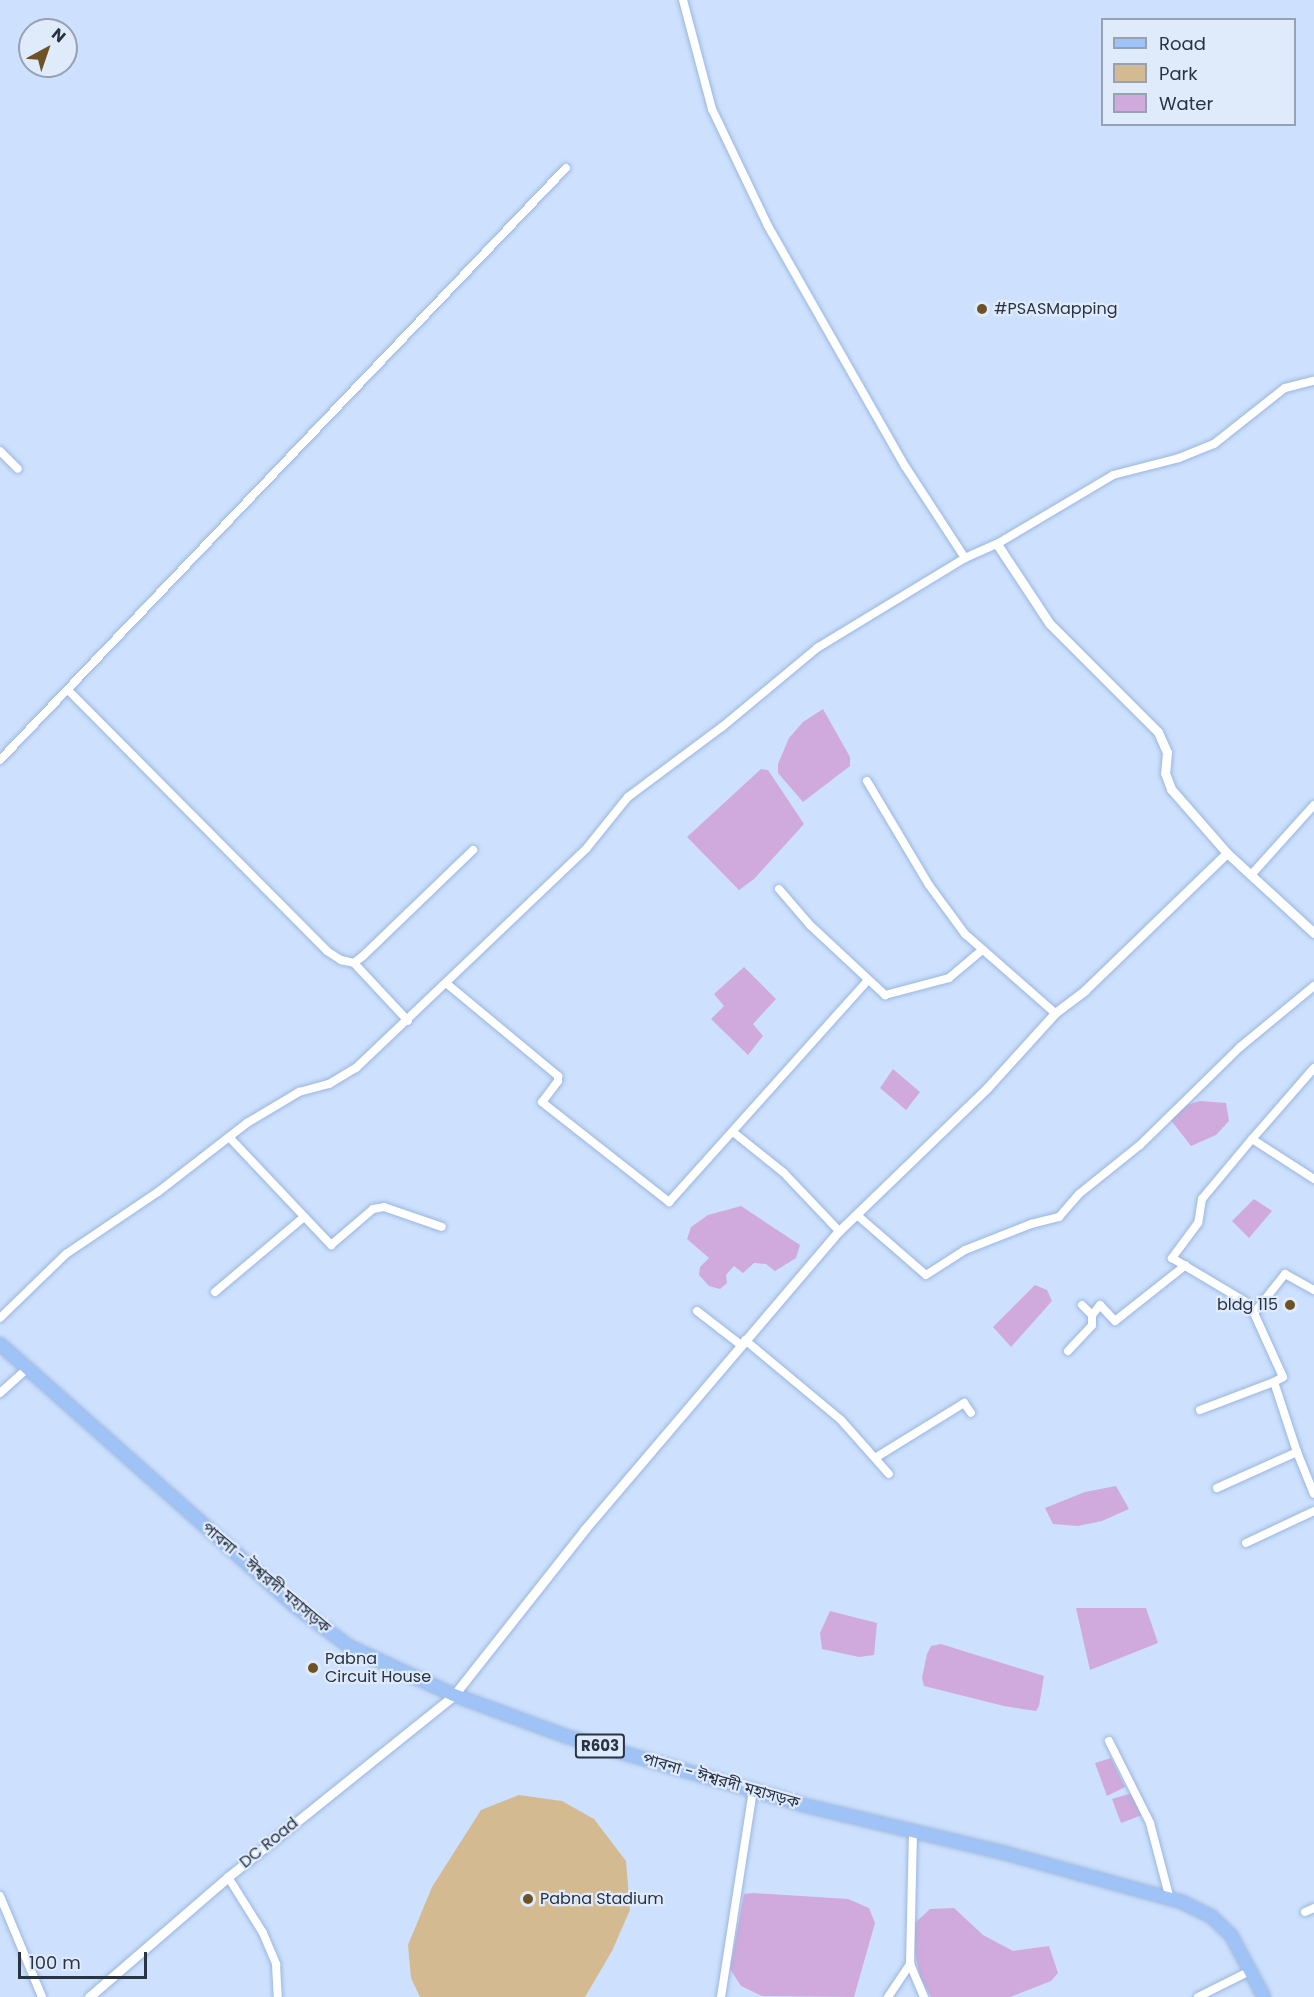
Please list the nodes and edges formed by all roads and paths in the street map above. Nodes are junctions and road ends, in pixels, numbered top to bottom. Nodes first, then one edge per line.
1 (684, 0) edge
2 (566, 168) dead end
3 (1314, 381) edge
4 (0, 451) edge
5 (18, 468) dead end
6 (997, 544) junction
7 (965, 558) junction
8 (68, 690) junction
9 (0, 760) edge
10 (867, 781) dead end
11 (1314, 805) edge
12 (473, 850) dead end
13 (1227, 854) junction
14 (1251, 875) junction
15 (779, 889) dead end
16 (1314, 933) edge
17 (981, 951) junction
18 (354, 963) junction
19 (868, 980) junction
20 (446, 983) junction
21 (1314, 986) edge
22 (1055, 1013) junction
23 (408, 1021) junction
24 (1314, 1068) edge
25 (732, 1132) junction
26 (229, 1137) junction
27 (1252, 1140) junction
28 (1314, 1179) edge
29 (857, 1215) junction
30 (303, 1218) junction
31 (442, 1227) dead end
32 (839, 1231) junction
33 (1186, 1265) junction
34 (1314, 1290) edge
35 (215, 1292) dead end
36 (1082, 1305) dead end
37 (697, 1311) dead end
38 (1254, 1313) junction
39 (1092, 1315) junction
40 (0, 1318) edge
41 (743, 1343) junction
42 (0, 1344) edge
43 (1068, 1351) dead end
44 (27, 1369) junction
45 (1274, 1382) junction
46 (0, 1393) edge
47 (1200, 1410) dead end
48 (971, 1413) dead end
49 (1297, 1452) junction
50 (874, 1458) junction
51 (889, 1474) dead end
52 (1217, 1488) dead end
53 (1314, 1494) edge
54 (1314, 1511) edge
55 (1246, 1543) dead end
56 (454, 1695) junction
57 (1109, 1741) dead end
58 (753, 1790) junction
59 (913, 1830) junction
60 (228, 1877) junction
61 (0, 1896) edge
62 (1170, 1899) junction
63 (1314, 1908) edge
64 (1305, 1912) dead end
65 (910, 1964) junction
66 (1250, 1971) junction
67 (42, 1997) edge
68 (89, 1997) edge
69 (278, 1997) edge
70 (722, 1997) edge
71 (888, 1997) edge
72 (924, 1997) edge
73 (1198, 1997) edge
74 (1264, 1997) edge

1 - 7 street
2 - 8 street
3 - 6 street
4 - 5 street
6 - 7 street
6 - 13 street
7 - 20 street
8 - 9 street
8 - 18 street
10 - 17 street
11 - 14 street
12 - 18 street
13 - 14 street
13 - 22 street, DC Road
14 - 16 street
15 - 19 street
17 - 19 street
17 - 22 street
18 - 23 street
19 - 25 street
20 - 23 street
20 - 25 street
21 - 29 street
22 - 29 street, DC Road
23 - 26 street
24 - 27 street
25 - 32 street
26 - 30 street
26 - 40 street
27 - 28 street
27 - 33 street
29 - 32 street, DC Road
30 - 31 street
30 - 35 street
32 - 41 street, DC Road
33 - 38 street
33 - 39 street
34 - 38 street
36 - 39 street
37 - 41 street
38 - 45 street
39 - 43 street
41 - 50 street
41 - 56 street, DC Road
42 - 44 main road, পাবনা - ঈশ্বরদী মহাসড়ক / R603
44 - 46 street
44 - 56 main road, পাবনা - ঈশ্বরদী মহাসড়ক / R603
45 - 47 street
45 - 49 street
48 - 50 street
49 - 52 street
49 - 53 street
50 - 51 street
54 - 55 street
56 - 58 main road, পাবনা - ঈশ্বরদী মহাসড়ক / R603
56 - 60 street, DC Road
57 - 62 street
58 - 59 main road, পাবনা - ঈশ্বরদী মহাসড়ক / R603
58 - 70 street
59 - 62 main road, পাবনা - ঈশ্বরদী মহাসড়ক / R603
59 - 65 street
60 - 68 street, DC Road
60 - 69 street
61 - 67 street
62 - 66 main road, পাবনা - ঈশ্বরদী মহাসড়ক / R603
63 - 64 street
65 - 71 street
65 - 72 street
66 - 73 street
66 - 74 main road, পাবনা - ঈশ্বরদী মহাসড়ক / R603

